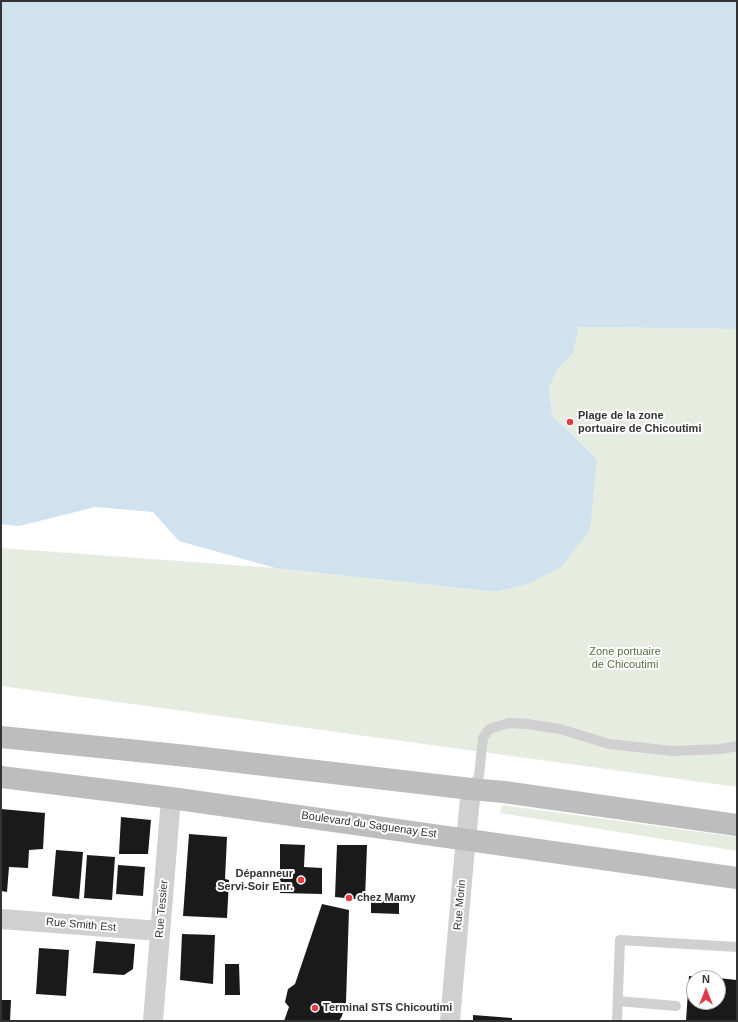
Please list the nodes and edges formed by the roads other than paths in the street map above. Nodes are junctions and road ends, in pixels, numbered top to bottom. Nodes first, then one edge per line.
1 (1, 737) edge
2 (737, 746) edge
3 (1, 777) edge
4 (471, 789) junction
5 (171, 798) junction
6 (737, 825) edge
7 (466, 839) junction
8 (737, 878) edge
9 (1, 919) edge
10 (160, 931) junction
11 (737, 947) edge
12 (618, 1001) junction
13 (676, 1006) dead end
14 (154, 1021) edge
15 (450, 1021) edge
16 (617, 1021) edge

1 - 4 main road
2 - 4 lane
3 - 5 main road, Boulevard du Saguenay Est
4 - 6 main road
4 - 7 street, Rue Morin
5 - 7 main road, Boulevard du Saguenay Est
5 - 10 street, Rue Tessier
7 - 8 main road, Boulevard du Saguenay Est
7 - 15 street, Rue Morin
9 - 10 street, Rue Smith Est
10 - 14 street, Rue Tessier
11 - 12 lane
12 - 13 lane
12 - 16 lane

